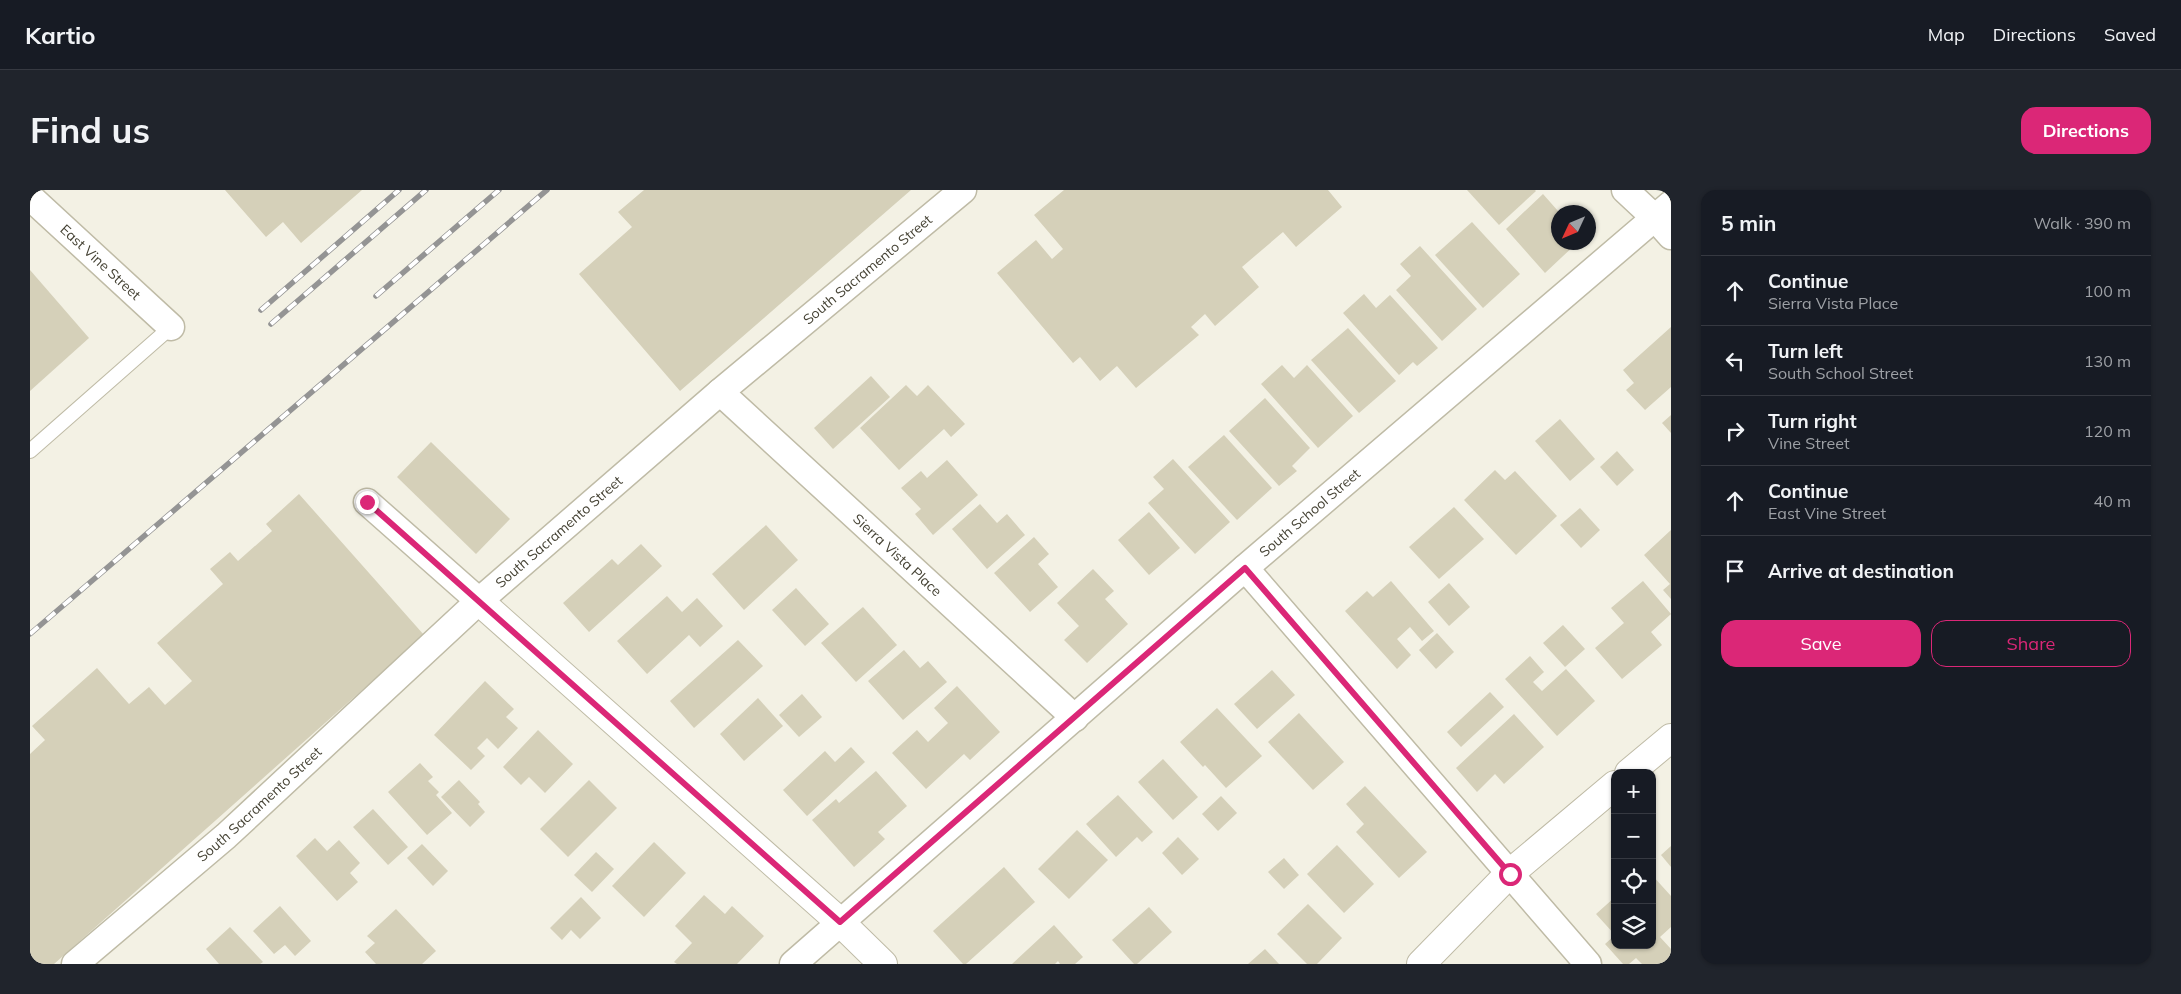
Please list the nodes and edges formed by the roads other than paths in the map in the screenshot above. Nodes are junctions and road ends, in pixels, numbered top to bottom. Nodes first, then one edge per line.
1 (963, 190) edge
2 (1625, 190) edge
3 (30, 197) edge
4 (1666, 219) edge
5 (171, 327) joint
6 (720, 392) junction
7 (30, 451) edge
8 (367, 502) dead end
9 (1245, 568) junction
10 (479, 600) junction
11 (1075, 718) junction
12 (1671, 738) edge
13 (1635, 769) edge
14 (1611, 788) edge
15 (1510, 874) junction
16 (840, 922) junction
17 (75, 964) edge
18 (793, 964) edge
19 (884, 964) edge
20 (1421, 964) edge
21 (1588, 964) edge

1 - 6 street, South Sacramento Street
2 - 4 street
3 - 5 street, East Vine Street
4 - 9 street, South School Street
5 - 7 lane
6 - 10 street, South Sacramento Street
6 - 11 street, Sierra Vista Place
8 - 10 street
9 - 11 street, South School Street
9 - 15 street
10 - 16 street
10 - 17 street, South Sacramento Street
11 - 16 street, South School Street
12 - 13 street
14 - 15 street
15 - 20 street
15 - 21 street
16 - 18 street, South School Street
16 - 19 street

